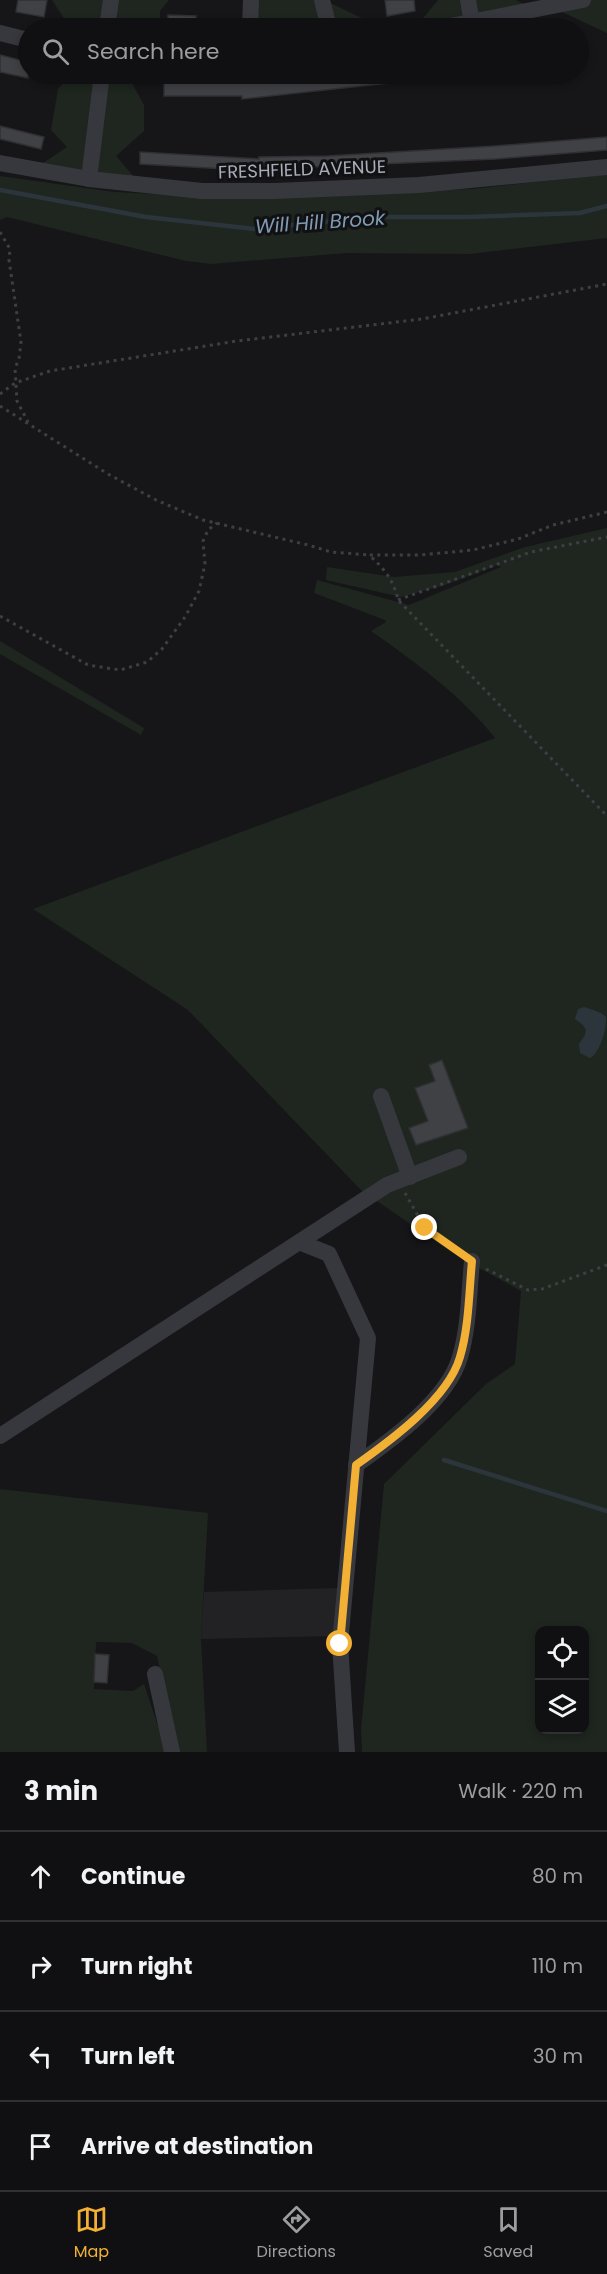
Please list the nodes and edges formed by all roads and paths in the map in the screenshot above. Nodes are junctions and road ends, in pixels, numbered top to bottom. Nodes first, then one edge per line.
1 (111, 0) edge
2 (251, 0) edge
3 (322, 0) edge
4 (468, 0) edge
5 (583, 0) edge
6 (108, 18) edge
7 (250, 18) edge
8 (326, 18) edge
9 (471, 18) edge
10 (496, 18) edge
11 (0, 33) edge
12 (18, 38) edge
13 (101, 84) edge
14 (0, 163) edge
15 (607, 167) edge
16 (89, 179) junction
17 (0, 232) edge
18 (607, 284) edge
19 (15, 383) junction
20 (0, 394) edge
21 (0, 406) edge
22 (32, 425) junction
23 (607, 512) edge
24 (218, 524) junction
25 (607, 537) edge
26 (369, 555) junction
27 (398, 600) junction
28 (0, 616) edge
29 (607, 816) edge
30 (381, 1096) dead end
31 (459, 1157) dead end
32 (404, 1179) junction
33 (299, 1242) junction
34 (472, 1261) junction
35 (607, 1265) edge
36 (0, 1436) edge
37 (356, 1465) junction
38 (155, 1674) dead end
39 (172, 1752) edge
40 (347, 1752) edge

1 - 6 street
2 - 7 street
3 - 8 street
4 - 9 street
5 - 10 street
11 - 12 street
13 - 16 street
14 - 16 street, FRESHFIELD AVENUE
15 - 16 street, FRESHFIELD AVENUE
17 - 19 path
18 - 19 path
19 - 20 path
19 - 22 path
21 - 22 path
22 - 24 path
23 - 26 path
24 - 26 path
24 - 28 path
25 - 27 path
26 - 27 path
27 - 29 path
30 - 32 street
31 - 32 street
32 - 33 street
32 - 34 path
33 - 36 street
33 - 37 street
34 - 35 path
34 - 37 street
37 - 40 street
38 - 39 street

